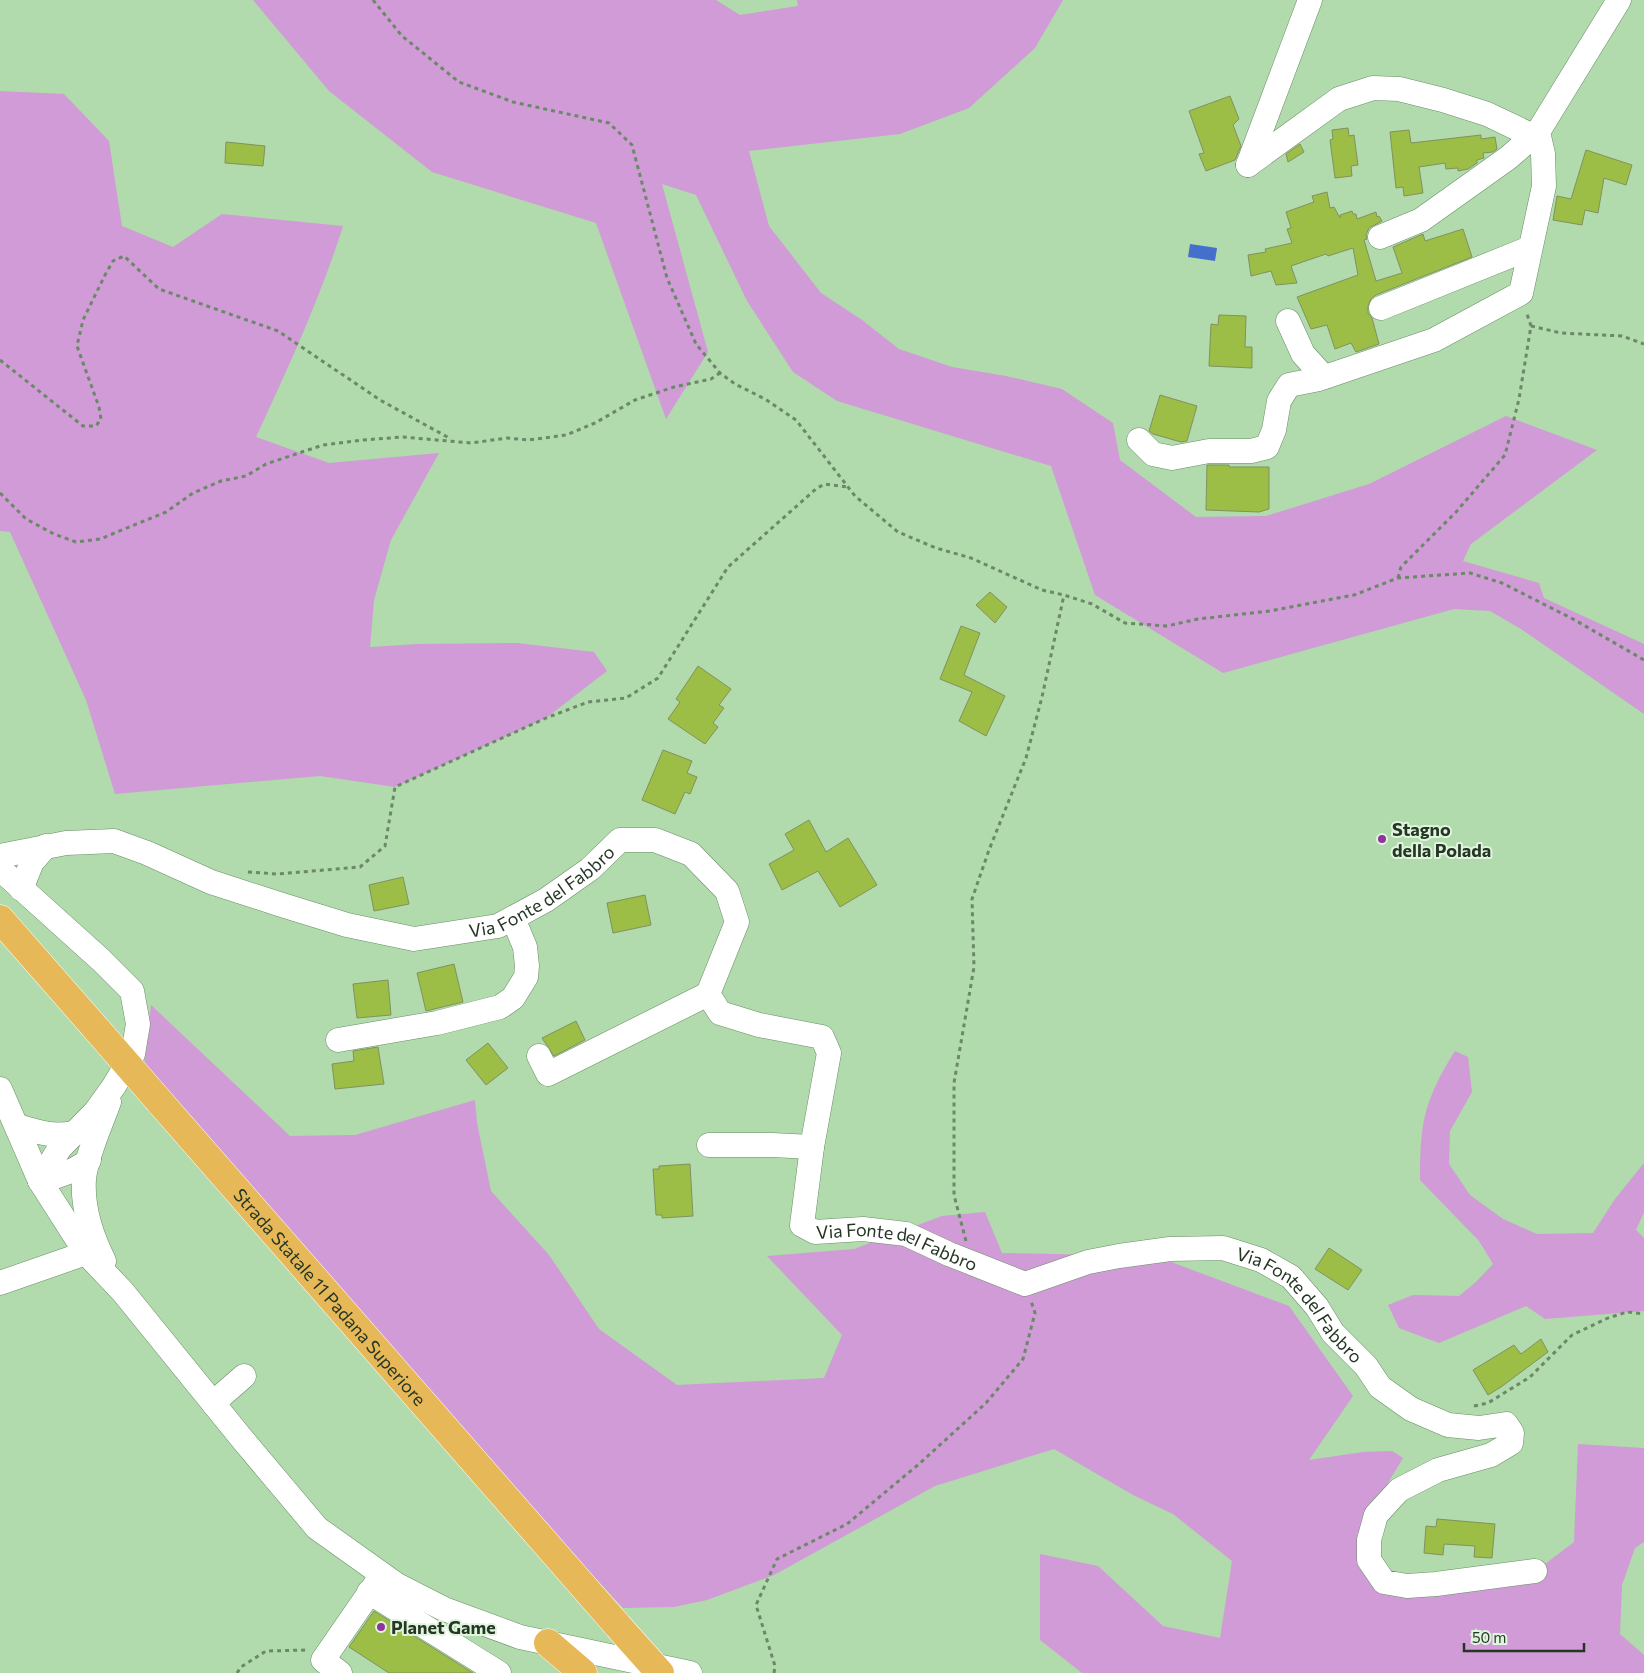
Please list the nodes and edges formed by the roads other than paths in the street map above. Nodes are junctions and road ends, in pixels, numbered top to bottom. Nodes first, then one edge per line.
1 (1310, 0) edge
2 (1619, 0) edge
3 (1536, 134) junction
4 (1380, 237) dead end
5 (1530, 248) junction
6 (1381, 308) dead end
7 (1288, 321) dead end
8 (1324, 377) junction
9 (1139, 440) dead end
10 (46, 846) junction
11 (0, 856) edge
12 (0, 869) edge
13 (21, 889) junction
14 (513, 918) junction
15 (0, 920) edge
16 (708, 994) junction
17 (338, 1040) dead end
18 (539, 1056) dead end
19 (114, 1086) junction
20 (0, 1089) edge
21 (17, 1126) junction
22 (74, 1133) junction
23 (709, 1145) dead end
24 (812, 1147) junction
25 (89, 1160) junction
26 (40, 1181) junction
27 (86, 1253) junction
28 (114, 1282) junction
29 (0, 1283) edge
30 (244, 1376) dead end
31 (213, 1403) junction
32 (1535, 1571) dead end
33 (376, 1583) junction
34 (548, 1643) junction
35 (331, 1666) edge
36 (499, 1673) edge
37 (583, 1673) edge
38 (660, 1673) edge
39 (690, 1673) edge

1 - 3 street
2 - 3 street
3 - 4 street
3 - 5 street
5 - 6 street
5 - 8 street
7 - 8 street
8 - 9 street
10 - 11 street, Via Fonte del Fabbro
10 - 13 street
10 - 14 street, Via Fonte del Fabbro
12 - 13 street
13 - 19 street
14 - 16 street, Via Fonte del Fabbro
14 - 17 street
15 - 38 highway, Strada Statale 11 Padana Superiore, bridge
16 - 18 street
16 - 24 street, Via Fonte del Fabbro
19 - 22 street
19 - 25 street
20 - 21 street
21 - 22 street
21 - 26 street
22 - 26 street
23 - 24 street
24 - 32 street, Via Fonte del Fabbro
25 - 26 street
25 - 28 street
26 - 27 street
27 - 28 street
27 - 29 street
28 - 31 street
30 - 31 street
31 - 33 street
33 - 34 street
33 - 35 street
33 - 36 street
34 - 37 highway
34 - 39 street

